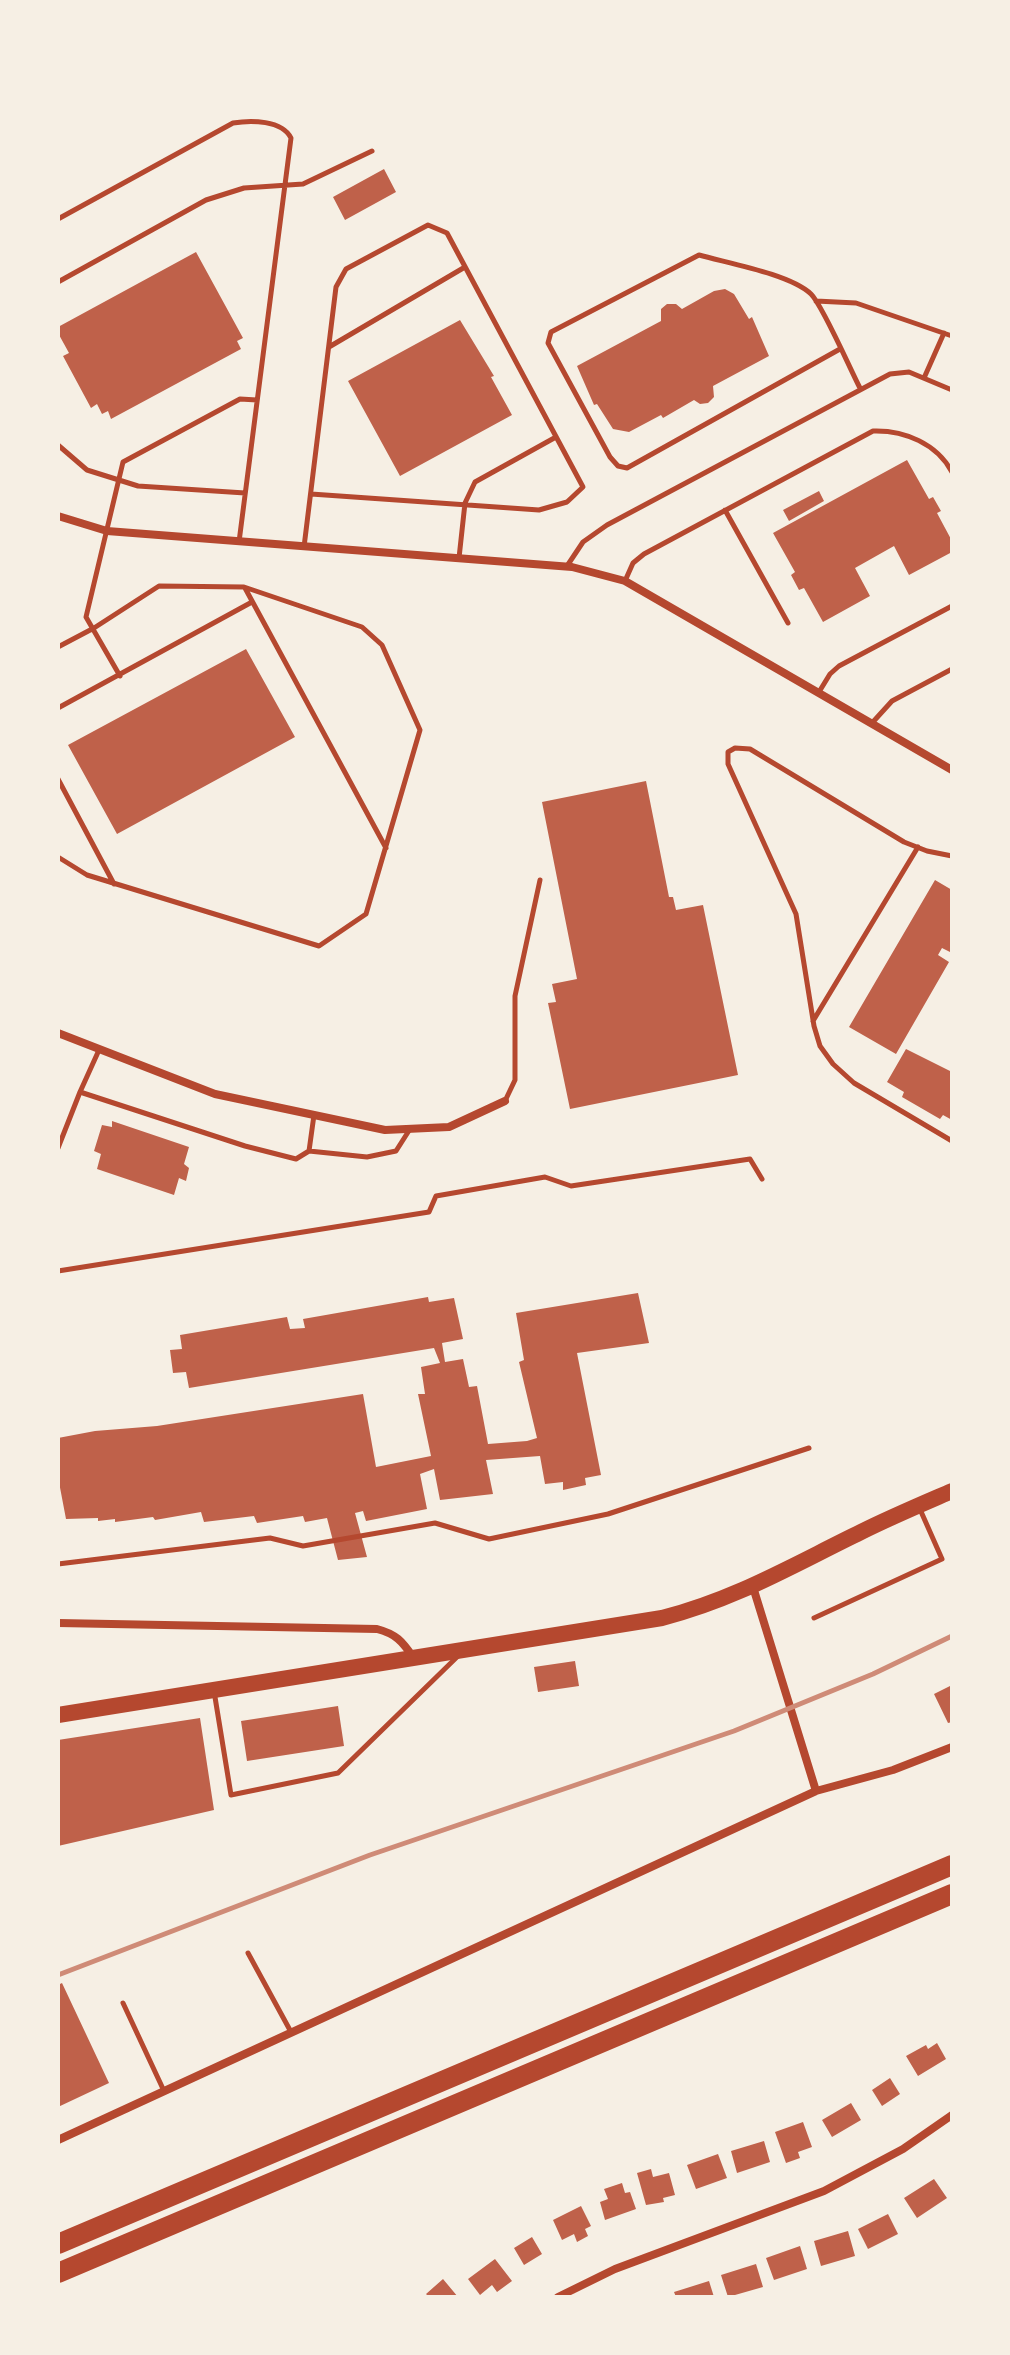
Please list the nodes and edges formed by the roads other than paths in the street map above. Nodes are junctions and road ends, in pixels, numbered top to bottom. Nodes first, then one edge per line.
1 (372, 151) dead end
2 (285, 187) junction
3 (58, 219) edge
4 (465, 267) junction
5 (58, 282) edge
6 (816, 301) junction
7 (944, 333) junction
8 (952, 336) edge
9 (328, 347) junction
10 (840, 349) junction
11 (924, 378) junction
12 (860, 388) junction
13 (952, 390) edge
14 (257, 400) junction
15 (556, 437) junction
16 (58, 445) edge
17 (952, 472) edge
18 (119, 481) junction
19 (245, 493) junction
20 (311, 494) junction
21 (465, 503) junction
22 (725, 510) junction
23 (58, 516) edge
24 (107, 531) junction
25 (239, 542) junction
26 (304, 548) junction
27 (458, 559) junction
28 (566, 567) junction
29 (625, 581) junction
30 (244, 587) junction
31 (252, 602) junction
32 (952, 606) edge
33 (788, 623) dead end
34 (94, 628) junction
35 (58, 647) edge
36 (952, 669) edge
37 (120, 676) junction
38 (819, 692) junction
39 (58, 708) edge
40 (872, 723) junction
41 (952, 770) edge
42 (58, 779) edge
43 (918, 847) junction
44 (386, 848) junction
45 (952, 856) edge
46 (58, 857) edge
47 (540, 880) dead end
48 (114, 884) junction
49 (813, 1021) junction
50 (58, 1033) edge
51 (99, 1050) junction
52 (80, 1092) junction
53 (505, 1101) joint
54 (314, 1115) junction
55 (410, 1129) junction
56 (952, 1141) edge
57 (58, 1148) edge
58 (309, 1151) junction
59 (762, 1179) dead end
60 (58, 1271) edge
61 (809, 1448) dead end
62 (952, 1491) edge
63 (919, 1506) junction
64 (58, 1564) edge
65 (753, 1587) junction
66 (814, 1618) dead end
67 (58, 1623) edge
68 (464, 1651) junction
69 (414, 1658) junction
70 (214, 1690) junction
71 (58, 1715) edge
72 (952, 1747) edge
73 (816, 1791) junction
74 (952, 1865) edge
75 (952, 1894) edge
76 (248, 1953) dead end
77 (123, 2003) dead end
78 (291, 2032) junction
79 (164, 2091) junction
80 (952, 2115) edge
81 (58, 2140) edge
82 (58, 2244) edge
83 (58, 2273) edge
84 (558, 2297) edge

1 - 2 lane
2 - 3 lane
2 - 5 lane
2 - 14 lane
4 - 9 lane
4 - 9 lane
4 - 15 lane
6 - 7 lane
6 - 10 lane
6 - 10 lane
7 - 8 lane
7 - 11 lane
9 - 20 lane
10 - 12 lane
11 - 12 lane
11 - 13 lane
12 - 28 lane
14 - 18 lane
14 - 19 lane
15 - 21 lane
15 - 21 lane
16 - 18 lane
17 - 22 lane
18 - 19 lane
18 - 24 lane
19 - 25 lane
20 - 21 lane
20 - 26 lane
21 - 27 lane
22 - 29 lane
22 - 33 lane
23 - 24 street
24 - 25 street
24 - 34 lane
25 - 26 street
26 - 27 street
27 - 28 street
28 - 29 street
29 - 38 street
30 - 31 lane
30 - 34 lane
30 - 44 lane
31 - 37 lane
31 - 44 lane
32 - 38 lane
34 - 35 lane
34 - 37 lane
36 - 40 lane
37 - 39 lane
38 - 40 street
40 - 41 street
42 - 48 lane
43 - 45 lane
43 - 49 lane
43 - 49 lane
44 - 48 lane
46 - 48 lane
47 - 53 lane
49 - 56 lane
50 - 51 street
51 - 52 lane
51 - 54 street
52 - 57 lane
52 - 58 lane
53 - 55 street
54 - 55 street
54 - 58 lane
55 - 58 lane
59 - 60 lane
61 - 64 lane
62 - 63 main road
63 - 65 main road
63 - 66 lane
65 - 68 main road
65 - 73 street
67 - 69 street
68 - 69 main road
68 - 70 lane
69 - 70 main road
70 - 71 main road
72 - 73 street
73 - 78 street
74 - 82 highway
75 - 83 highway
76 - 78 lane
77 - 79 lane
78 - 79 street
79 - 81 street
80 - 84 street

